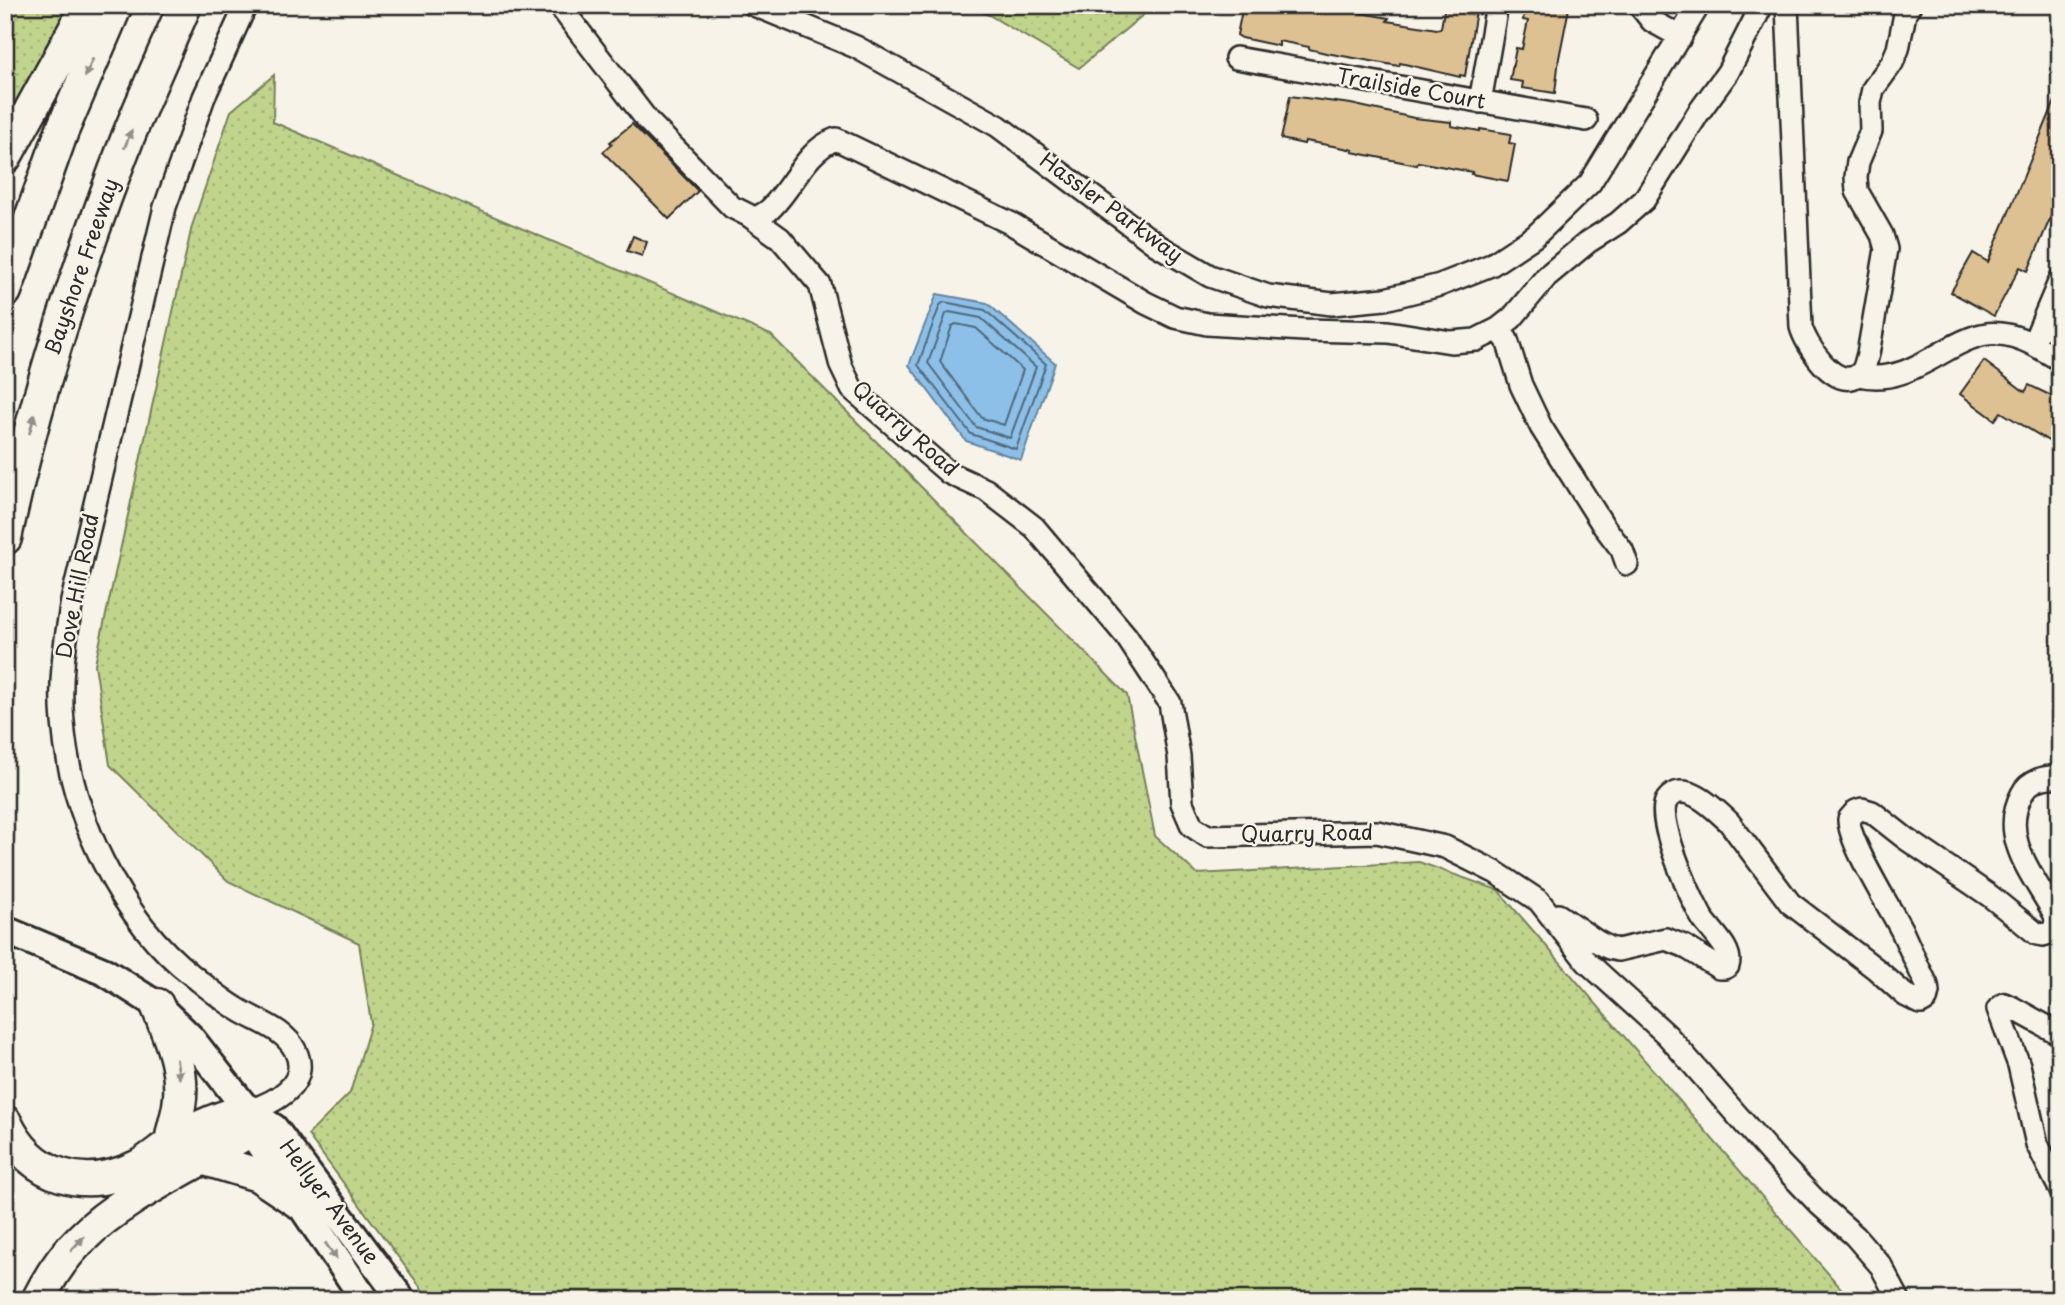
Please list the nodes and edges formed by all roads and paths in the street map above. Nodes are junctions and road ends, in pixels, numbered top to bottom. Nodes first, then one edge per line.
1 (91, 5) edge
2 (116, 5) edge
3 (185, 5) edge
4 (246, 5) edge
5 (559, 5) edge
6 (754, 5) edge
7 (1497, 5) edge
8 (1639, 5) edge
9 (1699, 5) edge
10 (1762, 5) edge
11 (1787, 5) edge
12 (1910, 5) edge
13 (1681, 37) junction
14 (1236, 58) dead end
15 (1480, 102) junction
16 (1586, 120) dead end
17 (5, 157) edge
18 (761, 215) junction
19 (2060, 280) edge
20 (5, 291) edge
21 (1498, 329) junction
22 (2032, 344) junction
23 (2060, 360) edge
24 (1859, 374) junction
25 (5, 538) edge
26 (1627, 564) dead end
27 (2060, 777) edge
28 (1539, 901) junction
29 (5, 930) edge
30 (156, 1005) junction
31 (2060, 1034) edge
32 (248, 1111) junction
33 (5, 1122) edge
34 (171, 1144) junction
35 (205, 1158) junction
36 (2060, 1189) edge
37 (297, 1201) junction
38 (38, 1300) edge
39 (365, 1300) edge
40 (402, 1300) edge
41 (1899, 1300) edge

1 - 17 highway
2 -> 20 highway
25 -> 3 highway, Bayshore Freeway
4 - 32 street, Dove Hill Road
5 - 18 street, Quarry Road
6 - 13 street, Hassler Parkway
7 - 15 street
8 - 13 street
9 - 13 street, Hassler Parkway
10 - 21 street
11 - 24 street
12 - 24 street
14 - 15 street, Trailside Court
15 - 16 street, Trailside Court
18 - 21 street
18 - 28 street, Quarry Road
19 - 22 street
21 - 26 street
22 - 23 street
22 - 24 street
27 - 28 street, Quarry Road
28 - 41 street
29 - 30 main road, Hellyer Avenue
30 - 32 main road, Hellyer Avenue
30 -> 34 highway
31 - 36 street
32 - 34 highway
32 - 35 highway
32 - 37 main road, Hellyer Avenue
32 - 40 main road, Hellyer Avenue
33 - 34 highway
35 - 37 highway
38 -> 35 highway
37 -> 39 main road, Hellyer Avenue

